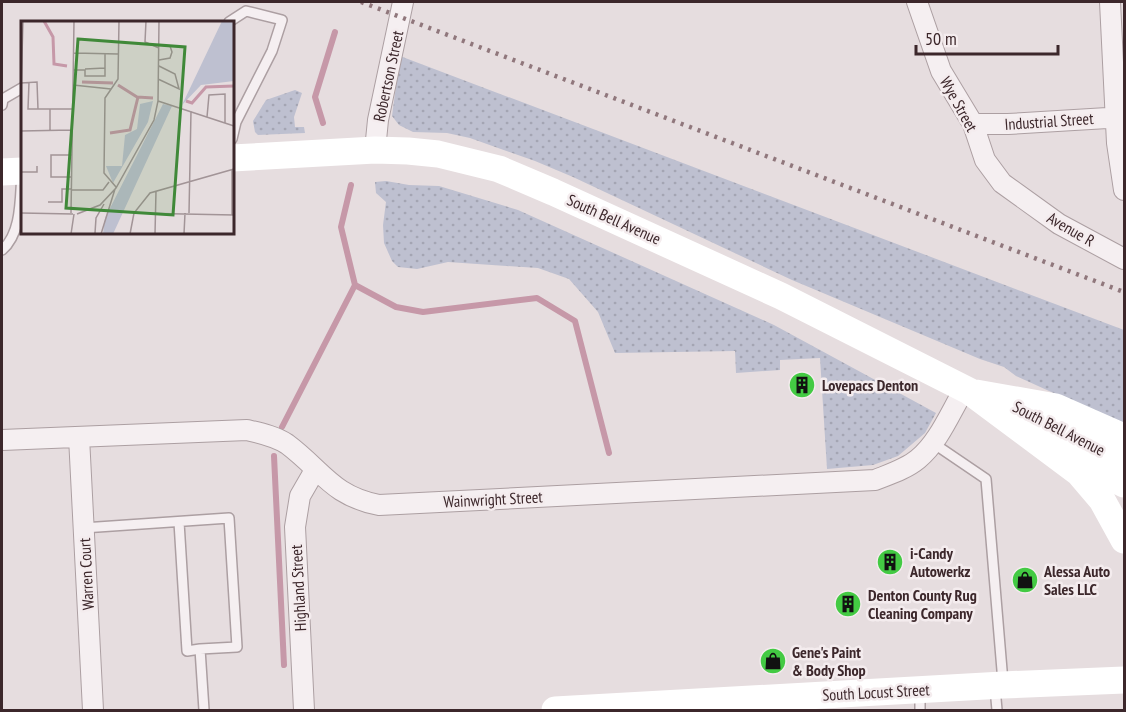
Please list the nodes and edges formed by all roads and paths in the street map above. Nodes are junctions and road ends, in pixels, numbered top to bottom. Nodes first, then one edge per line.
1 (403, 2) edge
2 (918, 2) edge
3 (1110, 2) edge
4 (231, 21) edge
5 (21, 89) edge
6 (2, 105) edge
7 (1120, 117) edge
8 (973, 124) junction
9 (234, 130) edge
10 (375, 150) junction
11 (234, 158) edge
12 (2, 166) edge
13 (21, 171) edge
14 (2, 172) edge
15 (21, 181) edge
16 (1125, 190) edge
17 (1019, 195) joint
18 (2, 250) edge
19 (1125, 259) edge
20 (976, 392) junction
21 (1022, 431) junction
22 (79, 436) junction
23 (1125, 437) edge
24 (2, 440) edge
25 (933, 443) junction
26 (1125, 462) edge
27 (315, 470) junction
28 (1125, 483) edge
29 (179, 522) junction
30 (83, 528) junction
31 (1125, 540) edge
32 (200, 649) junction
33 (1125, 680) edge
34 (998, 694) edge
35 (920, 700) edge
36 (771, 704) edge
37 (607, 709) edge
38 (93, 711) edge
39 (204, 711) edge
40 (304, 711) edge
41 (555, 711) edge

1 - 10 street, Robertson Street
2 - 8 street, Wye Street
3 - 7 street
4 - 9 lane
5 - 6 lane
7 - 8 street, Industrial Street
7 - 16 street
8 - 17 street, Wye Street
10 - 11 main road, South Bell Avenue
10 - 20 main road, South Bell Avenue
12 - 14 lane
13 - 14 main road
15 - 18 lane
17 - 19 street, Avenue R
20 - 21 main road, South Bell Avenue
20 - 23 main road, South Bell Avenue
20 - 25 street, Wainwright Street
20 - 26 main road, South Bell Avenue
21 - 28 main road, South Bell Avenue
21 - 31 main road, South Bell Avenue
22 - 24 street, Wainwright Street
22 - 27 street, Wainwright Street
22 - 30 street, Warren Court
25 - 27 street, Wainwright Street
25 - 34 lane
27 - 40 street, Highland Street
29 - 30 lane
29 - 32 lane
29 - 32 lane
30 - 38 street, Warren Court
32 - 39 lane
33 - 34 main road, South Locust Street
34 - 35 main road, South Locust Street
35 - 36 main road, South Locust Street
36 - 37 main road, South Locust Street
37 - 41 main road, South Locust Street

